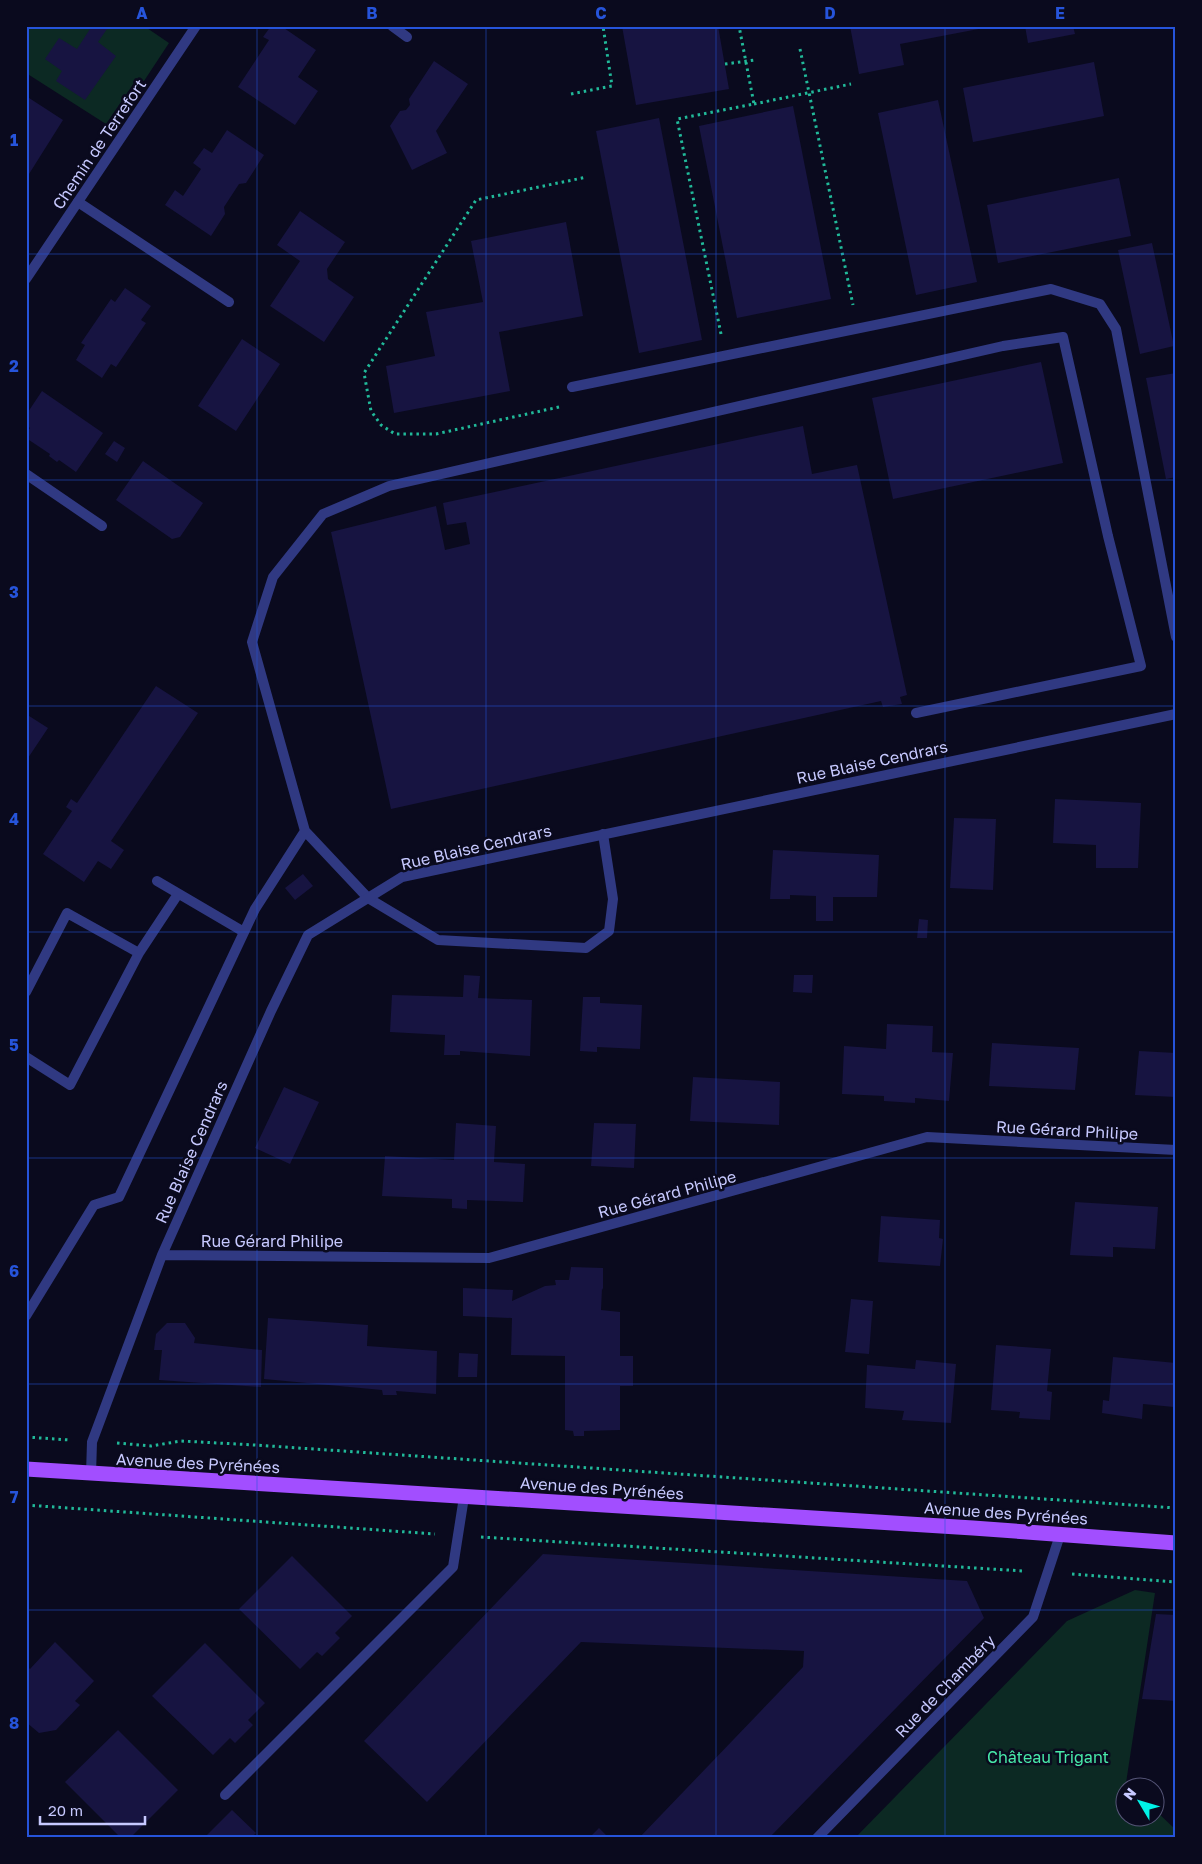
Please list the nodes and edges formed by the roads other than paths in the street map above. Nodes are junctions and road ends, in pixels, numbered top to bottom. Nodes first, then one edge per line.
1 (196, 26) edge
2 (392, 26) edge
3 (407, 37) dead end
4 (78, 202) junction
5 (26, 279) edge
6 (228, 302) dead end
7 (572, 387) dead end
8 (26, 474) edge
9 (102, 526) dead end
10 (1176, 637) edge
11 (916, 713) dead end
12 (1176, 714) edge
13 (305, 831) junction
14 (603, 834) junction
15 (157, 881) dead end
16 (178, 894) junction
17 (368, 898) junction
18 (244, 932) junction
19 (139, 954) junction
20 (26, 992) edge
21 (26, 1057) edge
22 (1176, 1150) edge
23 (162, 1255) junction
24 (26, 1316) edge
25 (26, 1469) edge
26 (91, 1474) junction
27 (464, 1497) junction
28 (1060, 1535) junction
29 (1176, 1543) edge
30 (225, 1795) dead end
31 (817, 1838) edge

1 - 4 street, Chemin de Terrefort
2 - 3 street
4 - 5 street, Chemin de Terrefort
4 - 6 street
7 - 10 street
8 - 9 street
11 - 13 street
12 - 14 street, Rue Blaise Cendrars
13 - 17 street
13 - 18 street
14 - 17 street, Rue Blaise Cendrars
14 - 17 street
15 - 16 street
16 - 18 street
16 - 19 street
17 - 23 street, Rue Blaise Cendrars
18 - 24 street
19 - 20 street
19 - 21 street
22 - 23 street, Rue Gérard Philipe
23 - 26 street, Rue Blaise Cendrars
25 - 26 main road, Avenue des Pyrénées
26 - 27 main road, Avenue des Pyrénées
27 - 28 main road, Avenue des Pyrénées
27 - 30 street
28 - 29 main road, Avenue des Pyrénées
28 - 31 street, Rue de Chambéry

